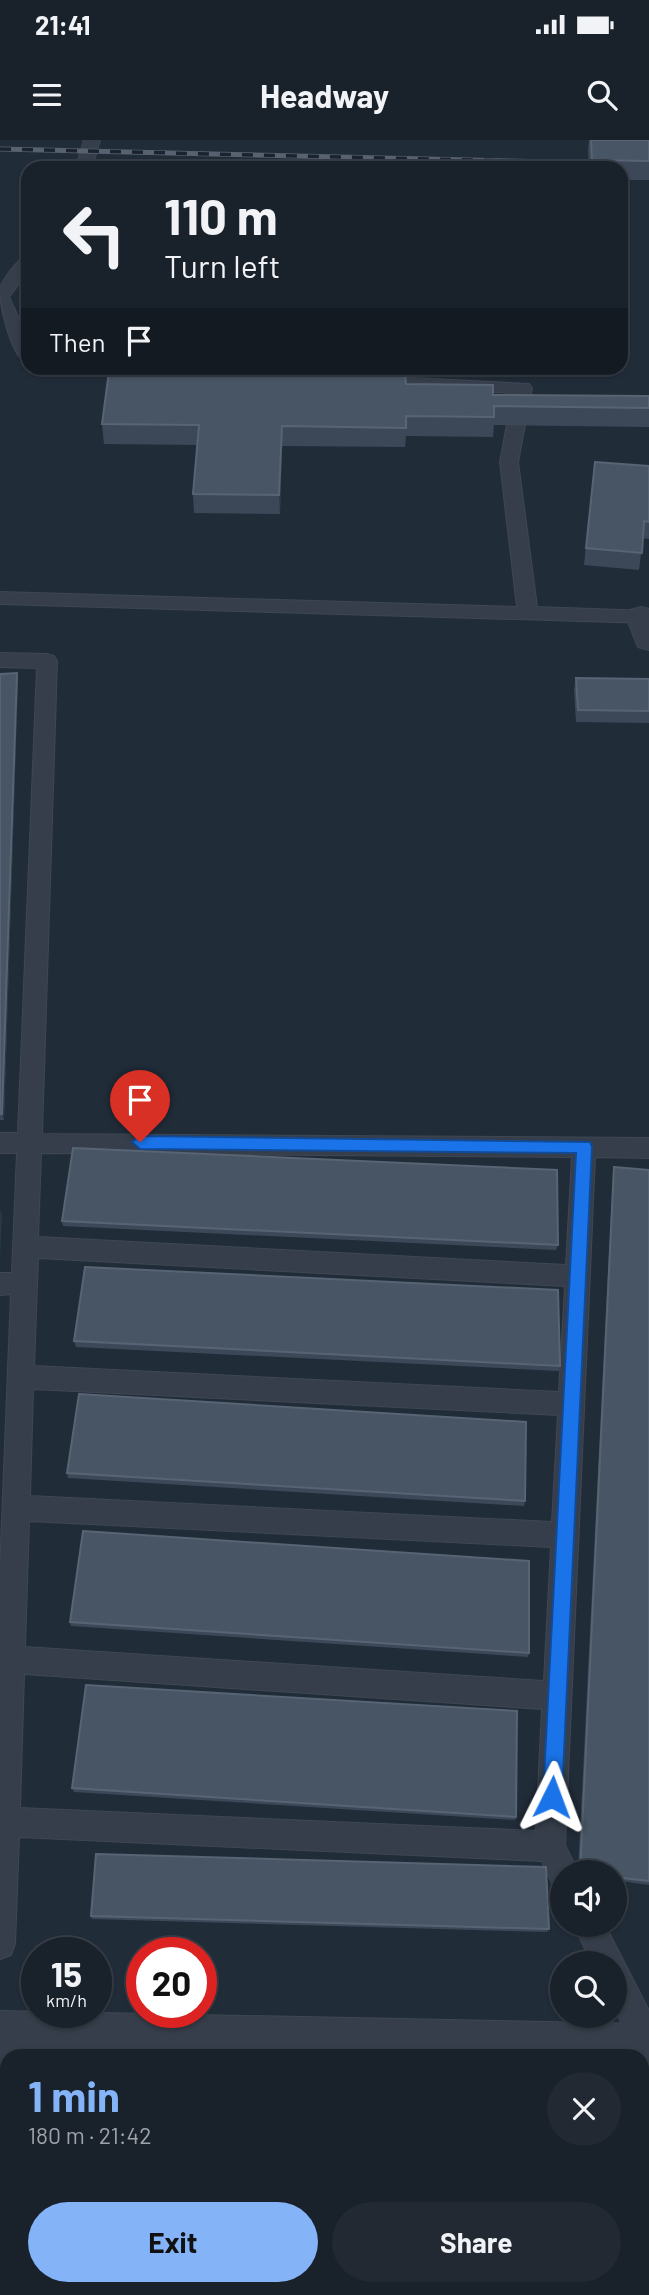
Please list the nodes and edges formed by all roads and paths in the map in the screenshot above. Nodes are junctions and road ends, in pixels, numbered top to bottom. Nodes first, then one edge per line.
1 (92, 140) edge
2 (86, 161) edge
3 (21, 270) edge
4 (21, 342) edge
5 (357, 380) edge
6 (0, 598) edge
7 (528, 614) junction
8 (647, 625) edge
9 (0, 660) edge
10 (29, 1141) junction
11 (0, 1143) edge
12 (584, 1147) junction
13 (649, 1148) edge
14 (26, 1247) junction
15 (578, 1276) junction
16 (12, 1283) edge
17 (21, 1377) junction
18 (572, 1404) junction
19 (10, 1421) edge
20 (16, 1508) junction
21 (565, 1535) junction
22 (7, 1571) edge
23 (11, 1660) junction
24 (557, 1696) junction
25 (4, 1729) edge
26 (6, 1822) junction
27 (556, 1860) edge
28 (0, 1944) edge
29 (627, 2001) edge
30 (0, 2036) edge
31 (649, 2046) edge
32 (267, 2049) edge

1 - 2 lane
3 - 4 lane
5 - 7 lane
6 - 7 lane
7 - 8 lane
9 - 10 lane
10 - 11 lane
10 - 12 lane
10 - 14 lane
12 - 13 lane
12 - 15 lane
14 - 15 lane
14 - 16 lane
15 - 18 lane
16 - 17 lane
17 - 18 lane
17 - 19 lane
18 - 21 lane
19 - 20 lane
20 - 21 lane
20 - 22 lane
21 - 24 lane
22 - 23 lane
23 - 24 lane
23 - 25 lane
24 - 27 lane
25 - 26 lane
26 - 27 lane
26 - 28 lane
29 - 31 lane
30 - 32 street
31 - 32 street

